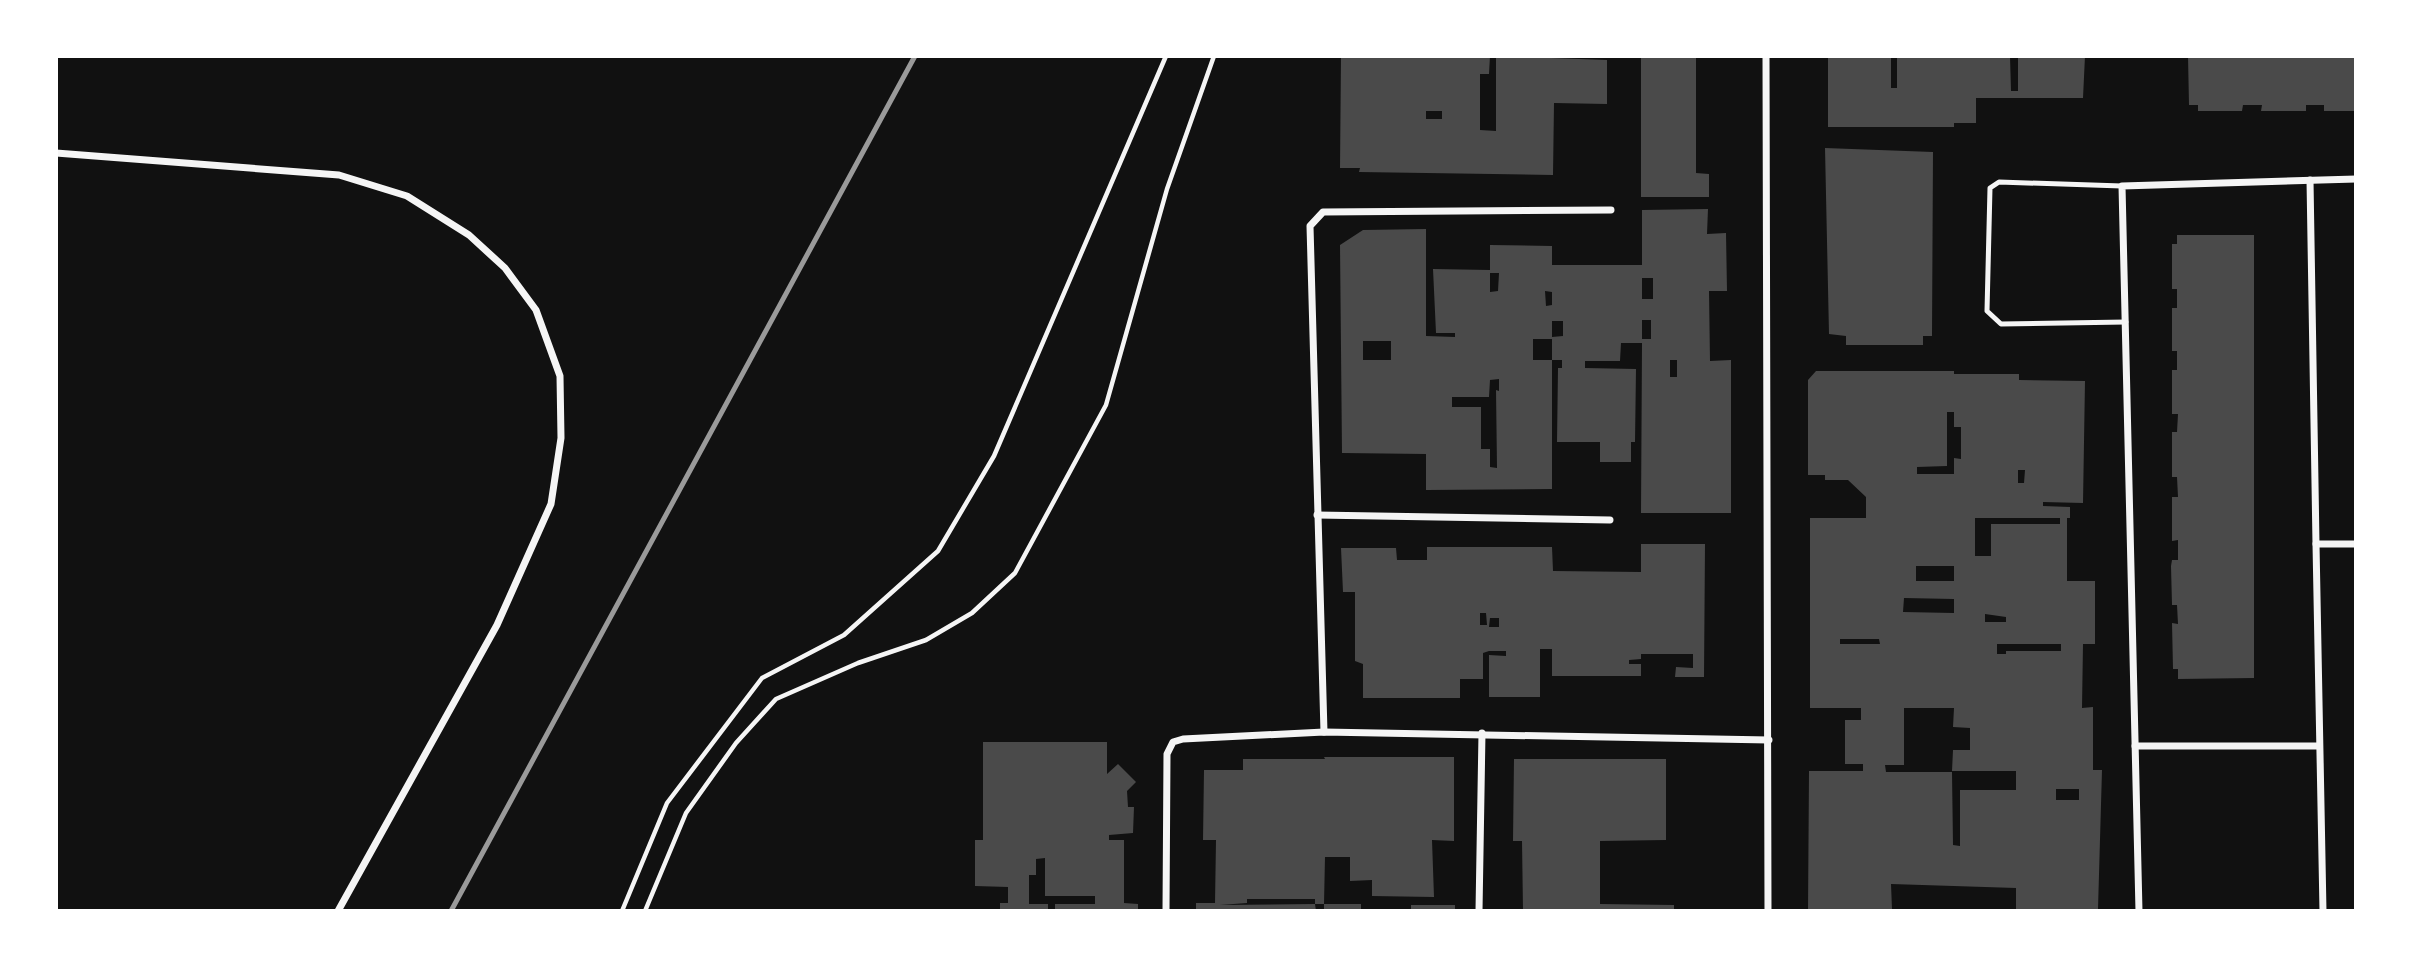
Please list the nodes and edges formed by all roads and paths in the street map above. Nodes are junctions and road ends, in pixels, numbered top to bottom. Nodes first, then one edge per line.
1 (1166, 56) edge
2 (1214, 56) edge
3 (1766, 56) edge
4 (56, 153) edge
5 (2356, 179) edge
6 (2309, 180) junction
7 (2122, 186) junction
8 (1611, 210) dead end
9 (2126, 322) junction
10 (1317, 515) junction
11 (1610, 520) dead end
12 (2316, 544) junction
13 (2356, 544) edge
14 (1324, 732) junction
15 (1482, 733) junction
16 (1769, 740) junction
17 (2135, 746) junction
18 (2319, 746) junction
19 (338, 911) edge
20 (622, 911) edge
21 (645, 911) edge
22 (1166, 911) edge
23 (1479, 911) edge
24 (1768, 911) edge
25 (2138, 911) edge
26 (2323, 911) edge

1 - 20 path
2 - 21 path
3 - 16 street
4 - 19 street
5 - 6 street
6 - 7 street
6 - 12 street
7 - 9 street
7 - 9 lane
8 - 10 street
9 - 17 street
10 - 11 street
10 - 14 street
12 - 13 street
12 - 18 street
14 - 15 street
14 - 22 street
15 - 16 street
15 - 23 street
16 - 24 street
17 - 18 street
17 - 25 street
18 - 26 street

